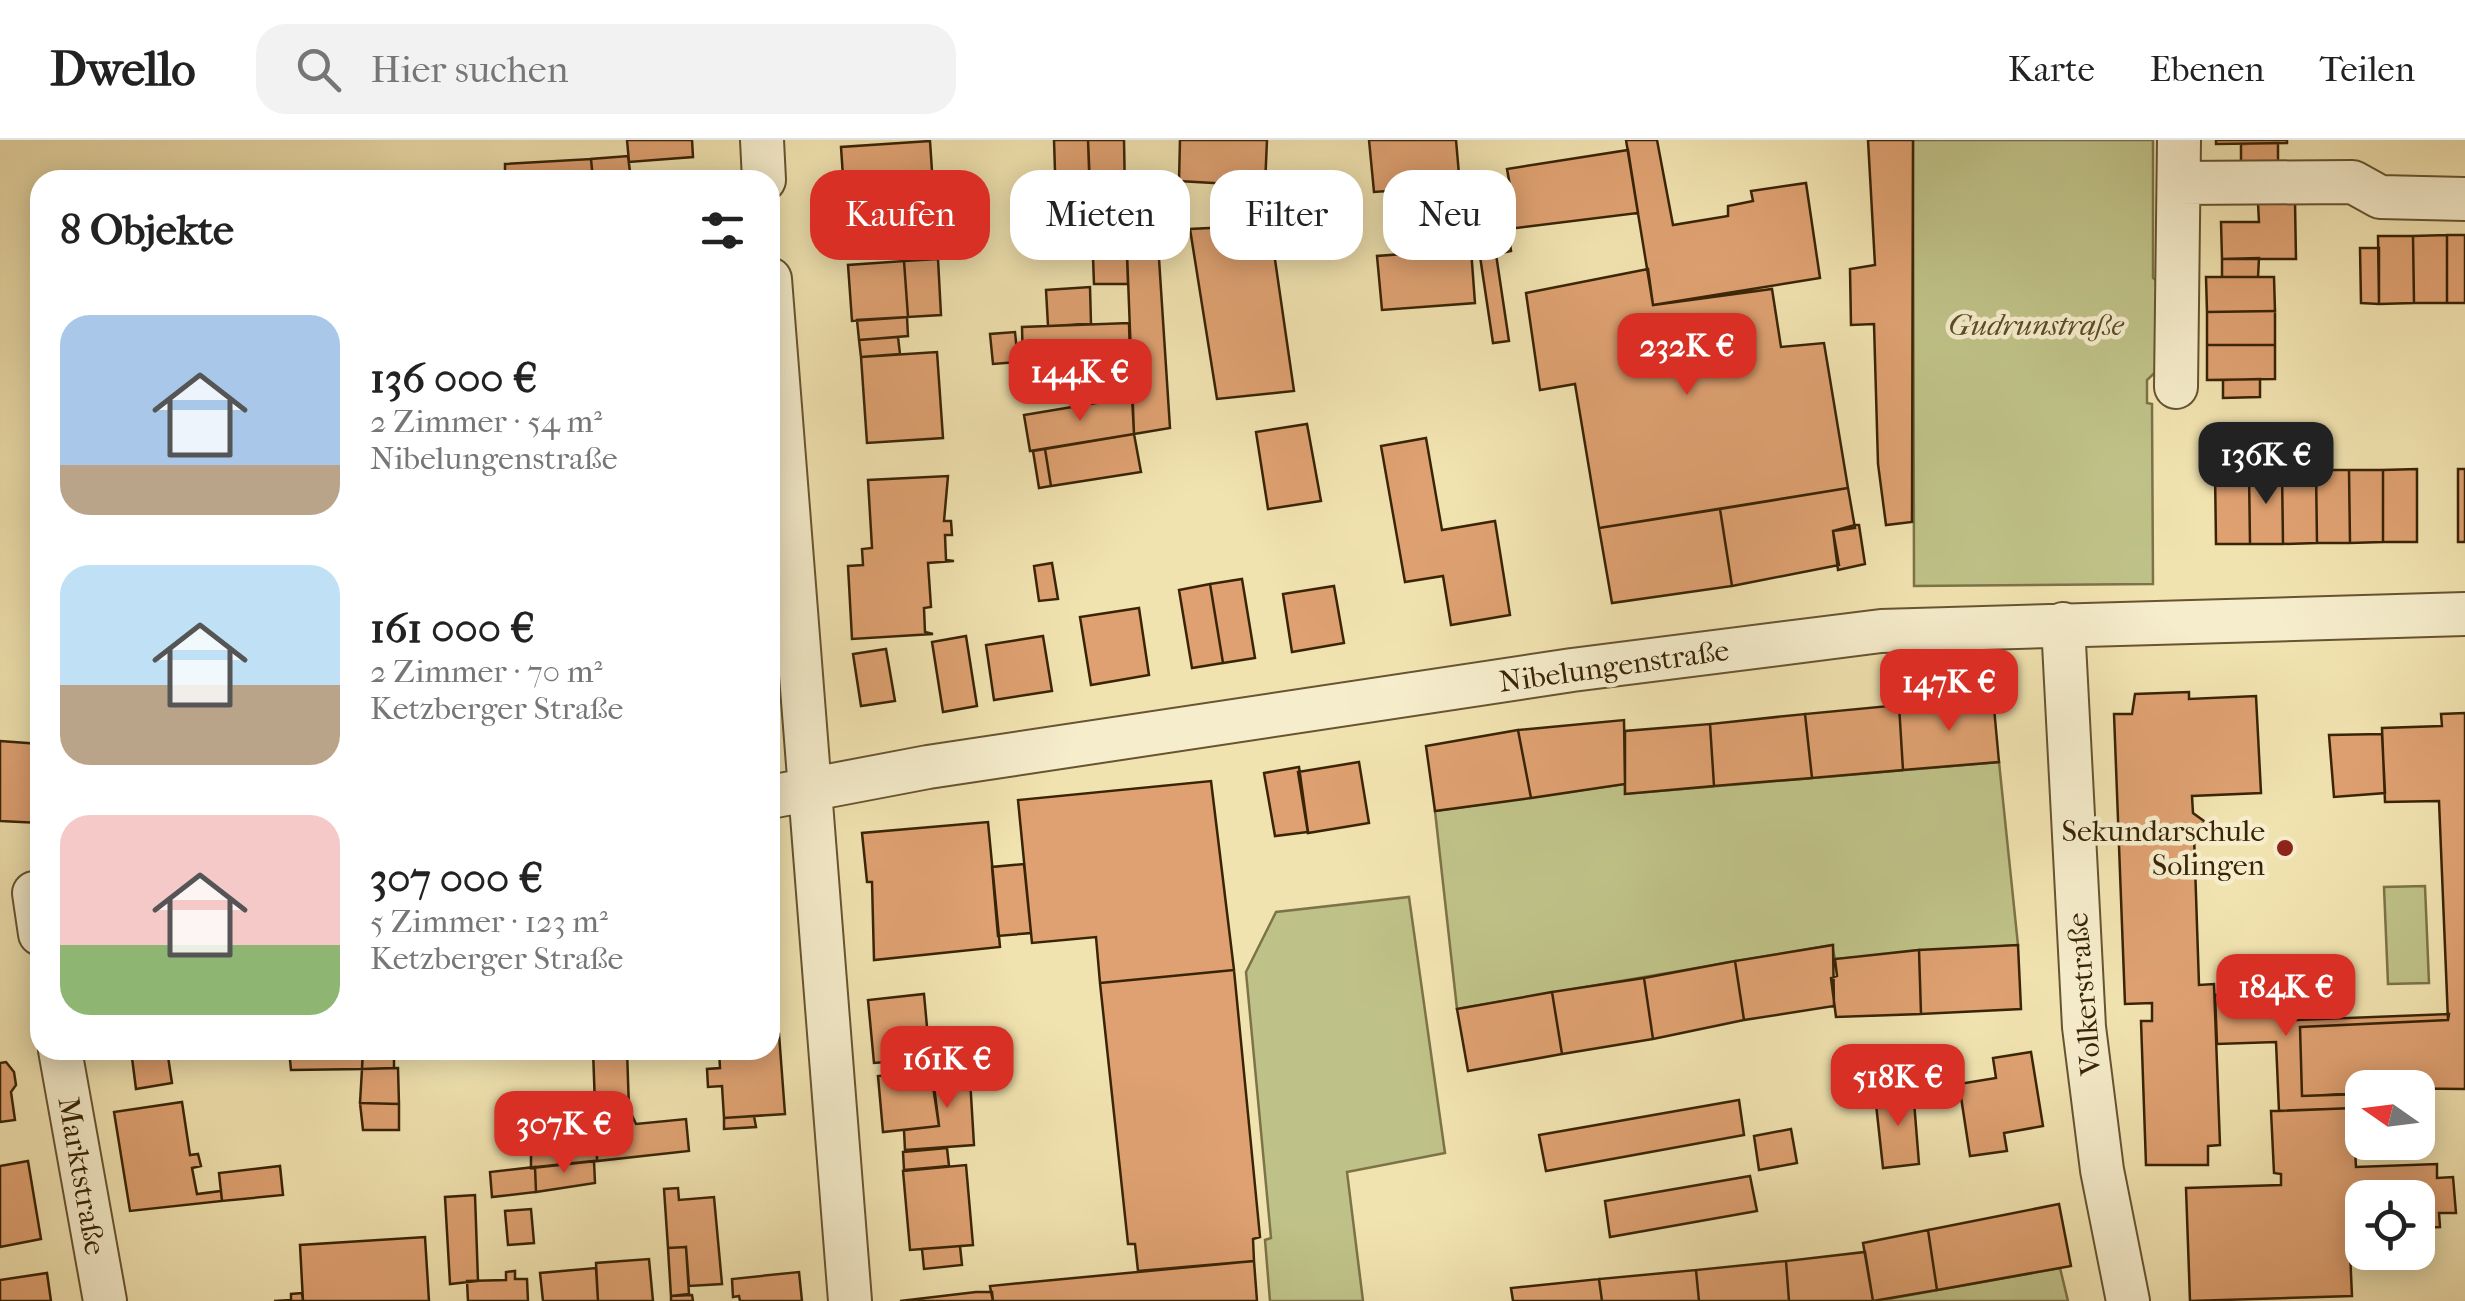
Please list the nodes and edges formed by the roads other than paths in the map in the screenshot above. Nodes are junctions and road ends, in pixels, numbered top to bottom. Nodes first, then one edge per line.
1 (762, 140) edge
2 (2180, 140) edge
3 (764, 170) edge
4 (2179, 183) junction
5 (2465, 199) edge
6 (2176, 387) dead end
7 (780, 565) edge
8 (2465, 614) edge
9 (2063, 624) junction
10 (788, 794) edge
11 (62, 1060) edge
12 (104, 1301) edge
13 (850, 1301) edge
14 (2128, 1301) edge

1 - 3 street
2 - 4 street
4 - 5 street
4 - 6 street
7 - 10 street
8 - 9 street, Nibelungenstraße
9 - 10 street, Nibelungenstraße
9 - 14 street, Volkerstraße
10 - 13 street
11 - 12 street, Marktstraße

